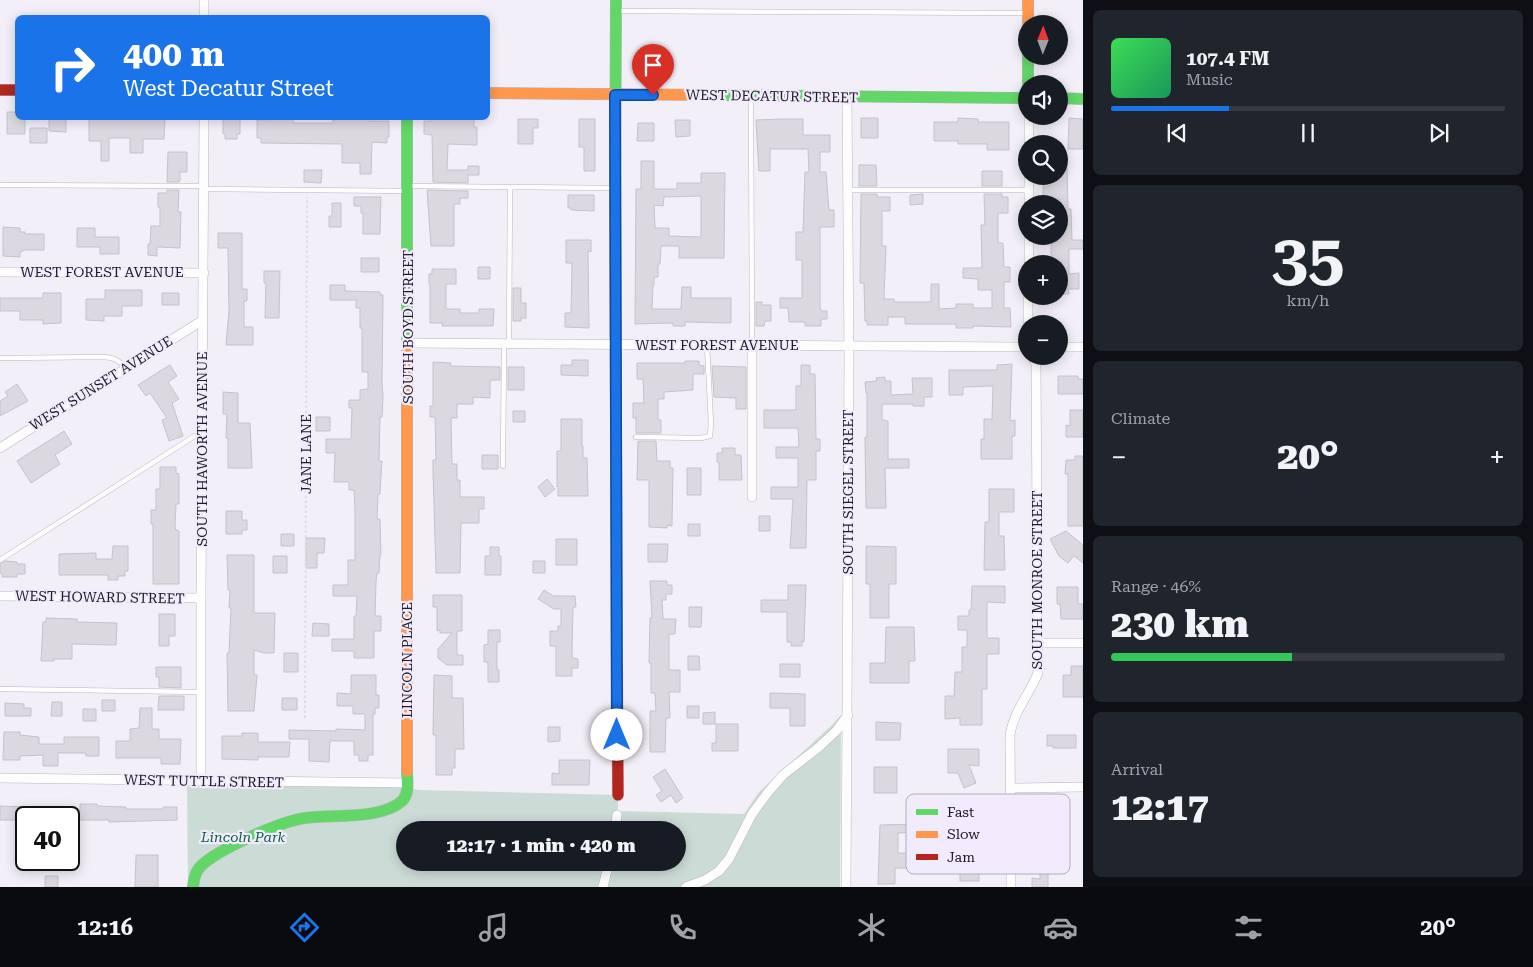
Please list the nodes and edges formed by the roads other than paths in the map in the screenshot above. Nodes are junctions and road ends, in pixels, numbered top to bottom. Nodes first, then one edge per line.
1 (204, 0) edge
2 (1028, 0) edge
3 (616, 6) edge
4 (204, 15) edge
5 (1028, 15) edge
6 (1018, 18) edge
7 (0, 90) edge
8 (15, 90) edge
9 (490, 93) edge
10 (615, 95) junction
11 (752, 96) junction
12 (847, 97) junction
13 (1018, 98) edge
14 (1068, 98) edge
15 (1083, 98) edge
16 (204, 120) edge
17 (407, 120) edge
18 (0, 185) edge
19 (1029, 185) edge
20 (204, 187) junction
21 (510, 187) junction
22 (407, 188) junction
23 (616, 188) junction
24 (848, 190) junction
25 (1029, 190) junction
26 (1029, 195) edge
27 (0, 272) edge
28 (204, 273) junction
29 (203, 320) junction
30 (408, 343) junction
31 (506, 344) junction
32 (615, 344) junction
33 (708, 345) junction
34 (752, 345) junction
35 (849, 345) junction
36 (1018, 347) edge
37 (1068, 347) edge
38 (1083, 347) edge
39 (0, 358) edge
40 (1036, 365) edge
41 (125, 368) junction
42 (202, 431) junction
43 (636, 437) dead end
44 (0, 448) edge
45 (503, 466) dead end
46 (752, 497) dead end
47 (407, 537) joint
48 (0, 560) edge
49 (0, 596) edge
50 (201, 598) junction
51 (1038, 643) junction
52 (1083, 643) edge
53 (0, 689) edge
54 (201, 692) junction
55 (848, 715) junction
56 (0, 778) edge
57 (201, 781) junction
58 (407, 782) junction
59 (1083, 787) edge
60 (1010, 788) junction
61 (1010, 794) edge
62 (618, 795) dead end
63 (617, 815) dead end
64 (616, 821) edge
65 (607, 871) edge
66 (1011, 874) edge
67 (192, 887) edge
68 (603, 887) edge
69 (686, 887) edge
70 (846, 887) edge
71 (1011, 887) edge

1 - 4 street
2 - 5 street
3 - 6 lane
3 - 10 street
7 - 8 street
9 - 10 street, WEST DECATUR STREET
10 - 11 street, WEST DECATUR STREET
10 - 23 street
11 - 12 street, WEST DECATUR STREET
11 - 34 lane
12 - 13 street, WEST DECATUR STREET
12 - 24 street, SOUTH SIEGEL STREET
14 - 15 street
16 - 20 street, SOUTH HAWORTH AVENUE
17 - 22 street, SOUTH BOYD STREET
18 - 20 lane
19 - 25 street
20 - 22 lane
20 - 28 street, SOUTH HAWORTH AVENUE
21 - 22 lane
21 - 23 lane
21 - 31 lane
22 - 30 street, SOUTH BOYD STREET
23 - 32 street
24 - 25 lane
24 - 35 street, SOUTH SIEGEL STREET
25 - 26 street
27 - 28 street, WEST FOREST AVENUE
28 - 29 street, SOUTH HAWORTH AVENUE
29 - 41 street, WEST SUNSET AVENUE
29 - 42 street, SOUTH HAWORTH AVENUE
30 - 31 street, WEST FOREST AVENUE
30 - 47 street, SOUTH BOYD STREET
31 - 32 street, WEST FOREST AVENUE
31 - 45 lane
32 - 33 street, WEST FOREST AVENUE
32 - 62 street
33 - 34 street, WEST FOREST AVENUE
33 - 43 lane
34 - 35 street, WEST FOREST AVENUE
34 - 46 street
35 - 36 street, WEST FOREST AVENUE
35 - 55 street, SOUTH SIEGEL STREET
37 - 38 street
39 - 41 lane
40 - 51 street, SOUTH MONROE STREET
41 - 44 street, WEST SUNSET AVENUE
42 - 48 lane
42 - 50 street, SOUTH HAWORTH AVENUE
47 - 58 street, LINCOLN PLACE
49 - 50 street, WEST HOWARD STREET
50 - 54 street, SOUTH HAWORTH AVENUE
51 - 52 street
51 - 60 street, SOUTH MONROE STREET
53 - 54 lane
54 - 57 street, SOUTH HAWORTH AVENUE
55 - 69 street
55 - 70 street, SOUTH SIEGEL STREET
56 - 57 street, WEST TUTTLE STREET
57 - 58 street, WEST TUTTLE STREET
58 - 67 street
59 - 60 street
60 - 61 street, SOUTH MONROE STREET
63 - 64 street
65 - 68 street
66 - 71 street, SOUTH MONROE STREET

